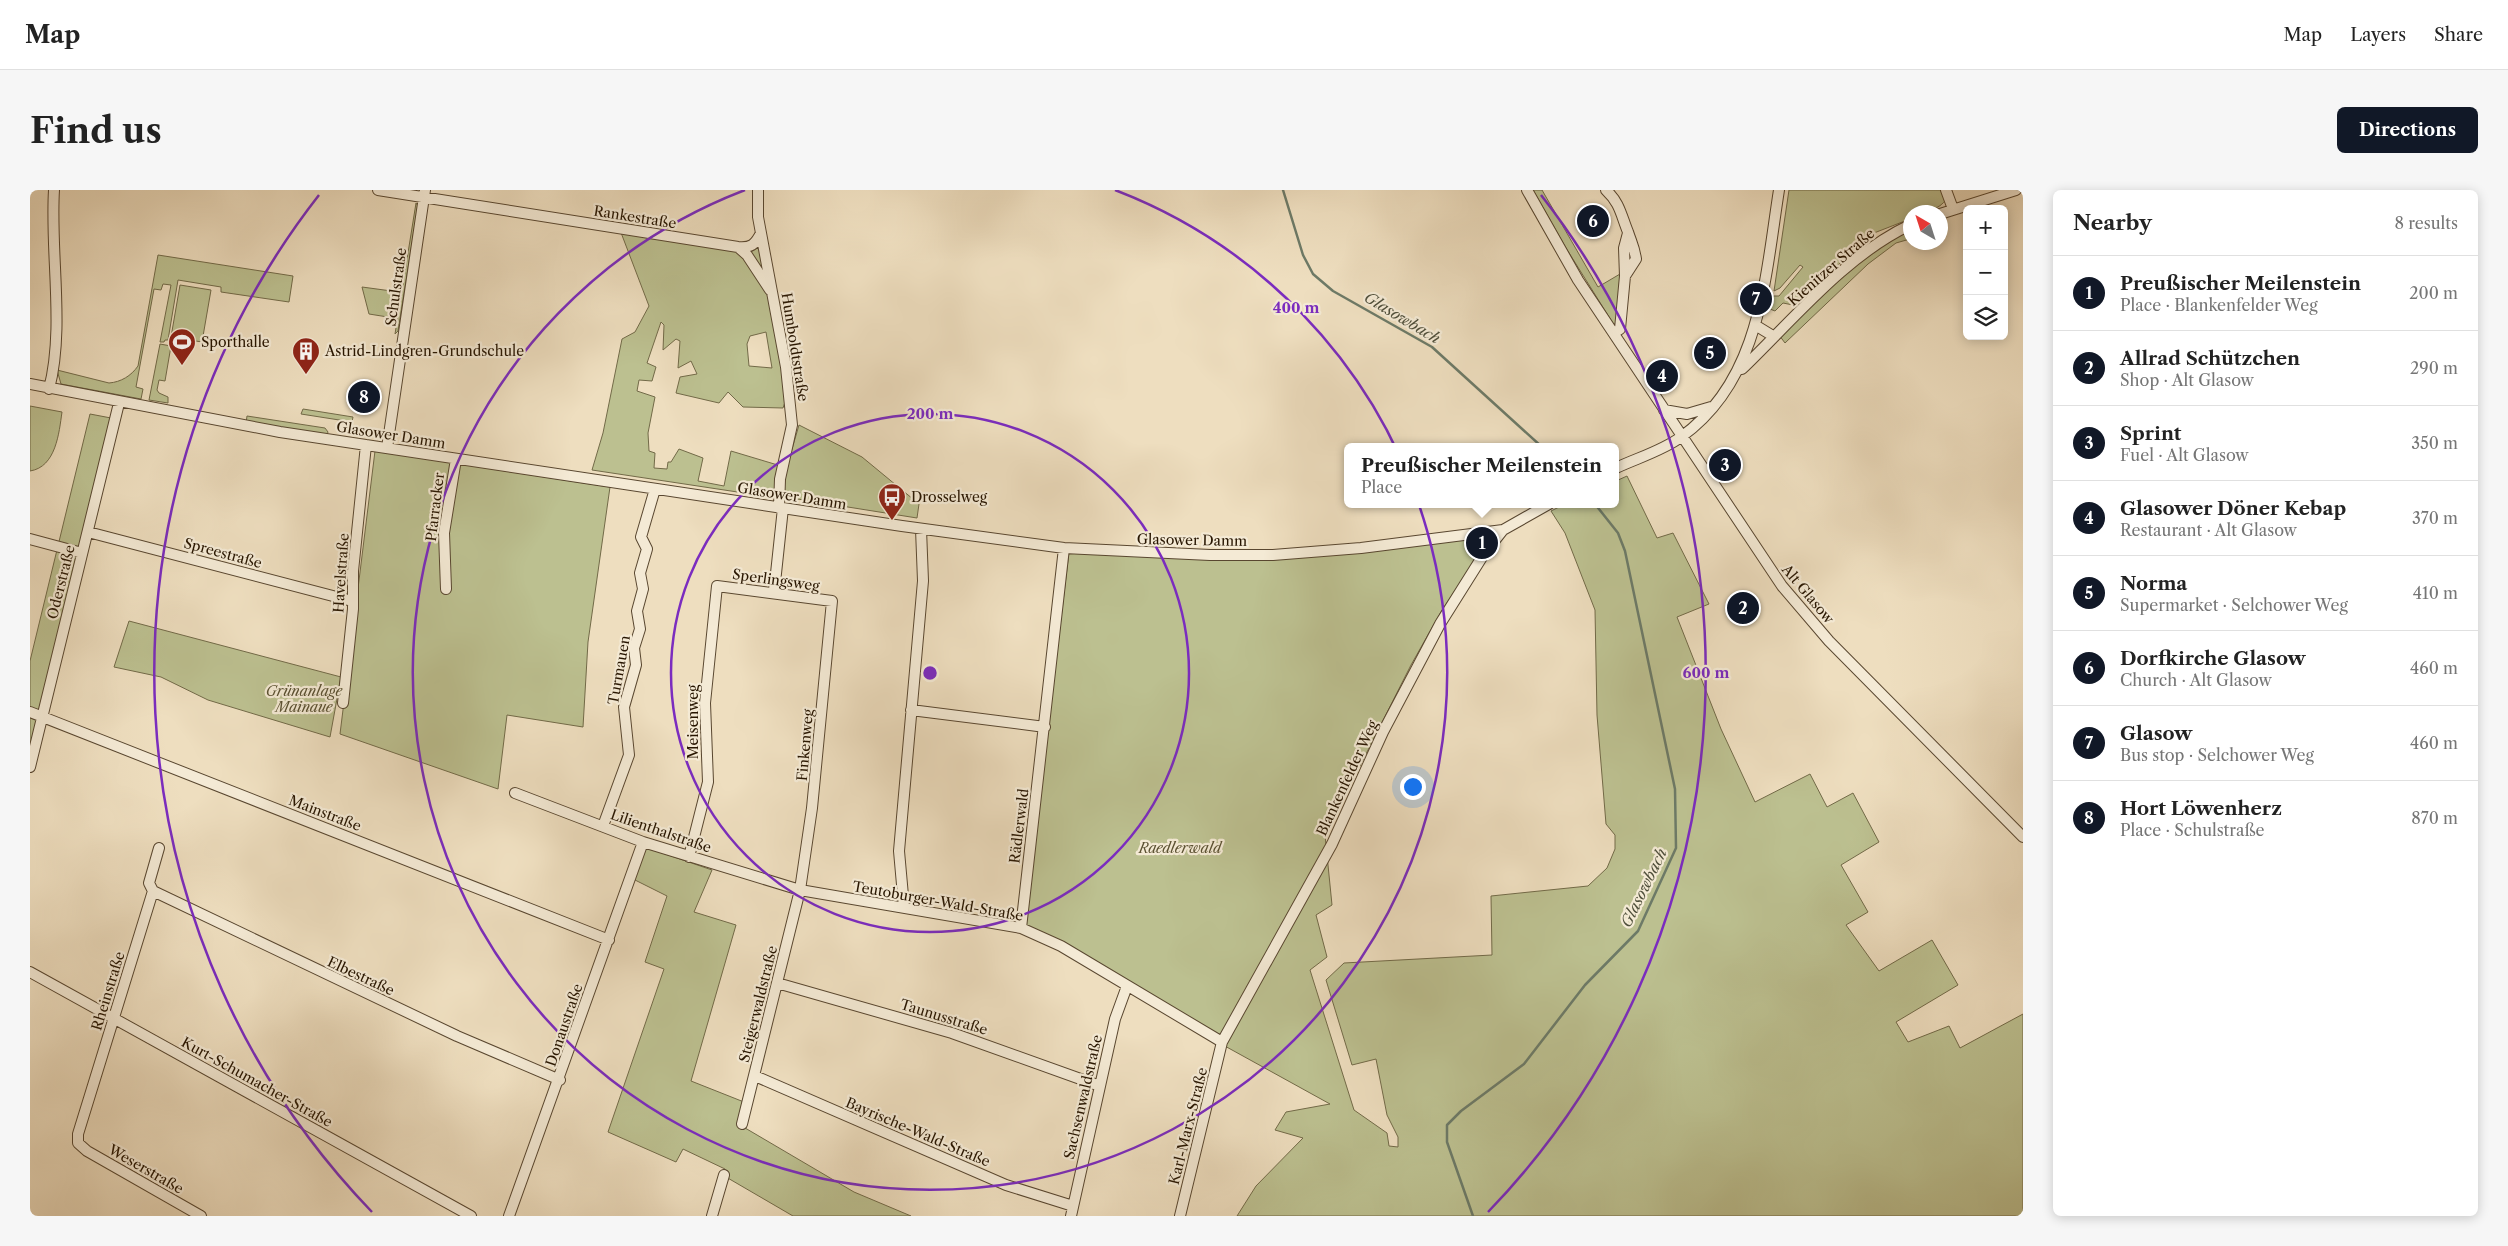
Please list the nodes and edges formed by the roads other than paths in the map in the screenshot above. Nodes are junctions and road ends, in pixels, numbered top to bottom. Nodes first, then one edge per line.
1 (54, 190) edge
2 (378, 190) edge
3 (758, 190) edge
4 (1527, 190) edge
5 (1606, 190) edge
6 (1779, 190) edge
7 (1946, 190) edge
8 (2016, 190) edge
9 (424, 193) edge
10 (1953, 209) junction
11 (1948, 211) edge
12 (1903, 230) edge
13 (761, 233) junction
14 (738, 247) junction
15 (773, 294) junction
16 (1755, 325) junction
17 (1614, 334) junction
18 (1773, 336) junction
19 (1738, 374) junction
20 (30, 384) edge
21 (49, 389) junction
22 (119, 403) junction
23 (1712, 407) junction
24 (1664, 410) junction
25 (1682, 437) junction
26 (366, 445) junction
27 (386, 448) junction
28 (456, 459) junction
29 (1619, 467) edge
30 (655, 489) junction
31 (781, 508) junction
32 (1541, 508) edge
33 (921, 529) junction
34 (1503, 530) junction
35 (88, 532) junction
36 (30, 539) edge
37 (1064, 548) junction
38 (82, 553) junction
39 (717, 586) joint
40 (446, 589) dead end
41 (774, 592) junction
42 (352, 601) junction
43 (832, 601) joint
44 (344, 703) dead end
45 (911, 710) junction
46 (30, 712) edge
47 (42, 717) junction
48 (1045, 727) junction
49 (30, 767) edge
50 (515, 793) dead end
51 (603, 826) junction
52 (2023, 837) edge
53 (643, 842) junction
54 (159, 848) dead end
55 (689, 857) junction
56 (800, 890) junction
57 (153, 891) junction
58 (904, 907) junction
59 (1021, 928) junction
60 (609, 940) junction
61 (30, 972) edge
62 (777, 983) junction
63 (1127, 986) junction
64 (114, 1018) junction
65 (1222, 1042) junction
66 (755, 1076) junction
67 (560, 1080) junction
68 (1100, 1086) junction
69 (742, 1124) dead end
70 (78, 1144) joint
71 (724, 1175) dead end
72 (1072, 1211) edge
73 (201, 1216) edge
74 (471, 1216) edge
75 (509, 1216) edge
76 (712, 1216) edge
77 (1180, 1216) edge

1 - 21 street
2 - 9 street, Rankestraße
3 - 13 street, Humboldtstraße
4 - 17 street, Alt Glasow
5 - 17 street
6 - 16 street
7 - 10 street
8 - 10 street
9 - 14 street, Rankestraße
9 - 27 street, Schulstraße
10 - 11 street
12 - 18 street, Kienitzer Straße
13 - 14 street
13 - 15 street, Humboldtstraße
14 - 15 street
15 - 31 street, Humboldtstraße
16 - 18 street
16 - 19 street
17 - 24 street, Alt Glasow
18 - 19 street, Kienitzer Straße
19 - 23 street
20 - 21 street, Glasower Damm
21 - 22 street, Glasower Damm
22 - 26 street, Glasower Damm
22 - 35 street, Oderstraße
23 - 24 street
23 - 25 street
24 - 25 street, Alt Glasow
25 - 29 street
25 - 52 street, Alt Glasow
26 - 27 street, Glasower Damm
26 - 42 street, Havelstraße
27 - 28 street, Glasower Damm
28 - 30 street, Glasower Damm
28 - 40 street, Pfarracker
30 - 31 street, Glasower Damm
30 - 51 street, Turmauen
31 - 33 street, Glasower Damm
31 - 41 street, Humboldtstraße
32 - 34 street, Glasower Damm
33 - 37 street, Glasower Damm
33 - 45 street
34 - 37 street, Glasower Damm
34 - 65 street, Blankenfelder Weg
35 - 38 street, Oderstraße
35 - 42 street, Spreestraße
36 - 38 street
37 - 48 street, Rädlerwald
38 - 47 street, Oderstraße
39 - 41 street, Sperlingsweg
39 - 55 street, Meisenweg
41 - 43 street, Sperlingsweg
42 - 44 street, Havelstraße
43 - 56 street, Finkenweg
45 - 48 street
45 - 58 street
46 - 47 street, Mainstraße
47 - 49 street, Oderstraße
47 - 60 street, Mainstraße
48 - 59 street, Rädlerwald
50 - 51 street, Lilienthalstraße
51 - 53 street, Lilienthalstraße
53 - 55 street, Lilienthalstraße
53 - 60 street, Donaustraße
54 - 57 street, Rheinstraße
55 - 56 street, Lilienthalstraße
56 - 58 street, Teutoburger-Wald-Straße
56 - 62 street, Steigerwaldstraße
57 - 64 street, Rheinstraße
57 - 67 street, Elbestraße
58 - 59 street, Teutoburger-Wald-Straße
59 - 63 street, Teutoburger-Wald-Straße
60 - 67 street, Donaustraße
61 - 64 street, Kurt-Schumacher-Straße
62 - 66 street, Steigerwaldstraße
62 - 68 street, Taunusstraße
63 - 65 street, Teutoburger-Wald-Straße
63 - 68 street, Sachsenwaldstraße
64 - 70 street, Rheinstraße
64 - 74 street, Kurt-Schumacher-Straße
65 - 77 street, Karl-Marx-Straße
66 - 69 street, Steigerwaldstraße
66 - 72 street, Bayrische-Wald-Straße
67 - 75 street, Donaustraße
68 - 72 street, Sachsenwaldstraße
70 - 73 street, Weserstraße
71 - 76 street

